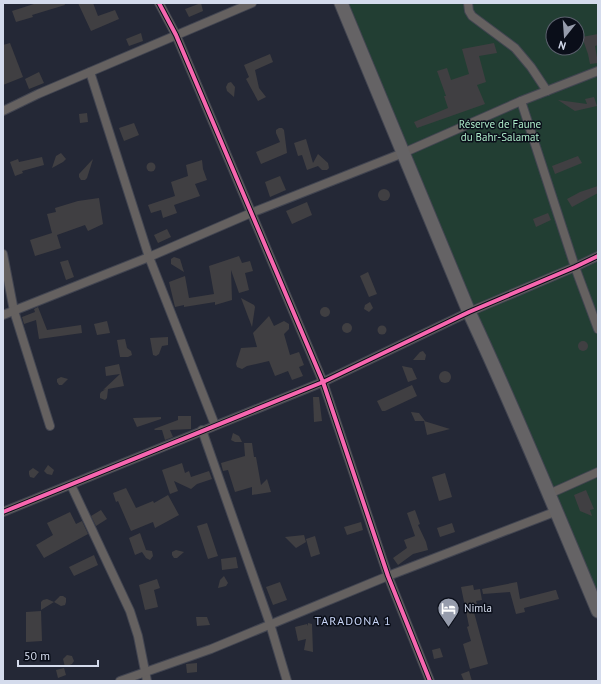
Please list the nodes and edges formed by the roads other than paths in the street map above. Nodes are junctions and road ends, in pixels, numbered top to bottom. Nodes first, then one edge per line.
1 (159, 3) edge
2 (252, 3) edge
3 (341, 3) edge
4 (468, 3) edge
5 (176, 35) junction
6 (598, 71) edge
7 (90, 72) junction
8 (547, 91) junction
9 (521, 101) junction
10 (3, 111) edge
11 (403, 153) junction
12 (251, 213) junction
13 (3, 254) edge
14 (598, 256) edge
15 (149, 257) junction
16 (575, 268) junction
17 (14, 310) junction
18 (469, 312) junction
19 (3, 315) edge
20 (598, 328) edge
21 (323, 382) junction
22 (214, 425) junction
23 (50, 426) dead end
24 (202, 430) junction
25 (598, 472) edge
26 (71, 485) junction
27 (550, 494) junction
28 (557, 511) junction
29 (3, 512) edge
30 (388, 576) junction
31 (598, 611) edge
32 (270, 624) junction
33 (144, 672) junction
34 (120, 681) edge
35 (147, 681) edge
36 (287, 681) edge
37 (430, 681) edge

1 - 5 street
2 - 5 street
3 - 11 main road
4 - 8 street
5 - 7 street
5 - 12 street
6 - 8 street
7 - 10 street
7 - 15 street
8 - 9 street
9 - 11 street
9 - 16 street
11 - 12 street
11 - 18 main road
12 - 15 street
12 - 21 street
13 - 17 street
14 - 16 street
15 - 17 street
15 - 22 street
16 - 18 street
16 - 20 street
17 - 19 street
17 - 23 street
18 - 21 street
18 - 27 main road
21 - 22 street
21 - 30 street
22 - 24 street
24 - 26 street
24 - 32 street
25 - 27 street
26 - 29 street
26 - 33 street
27 - 28 main road
28 - 30 street
28 - 31 main road
30 - 32 street
30 - 37 street
32 - 33 street
32 - 36 street
33 - 34 street
33 - 35 street

